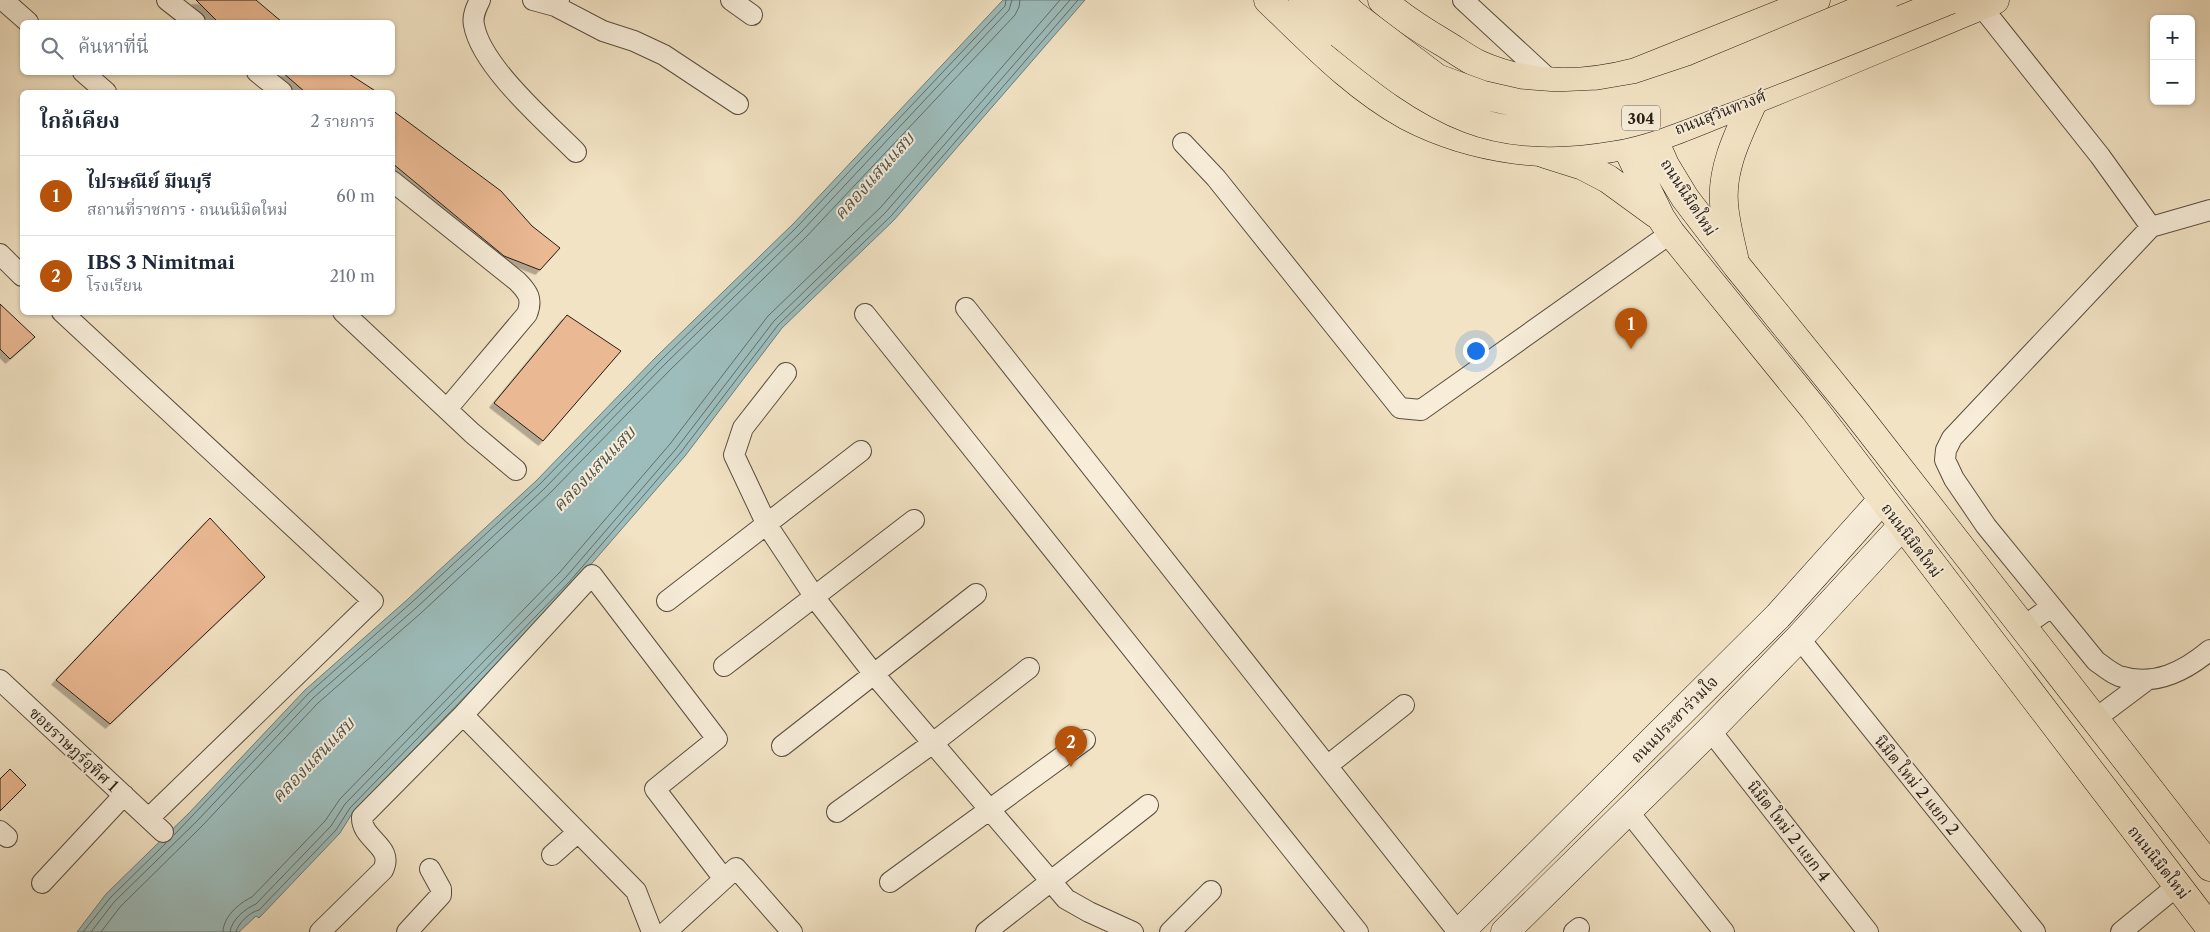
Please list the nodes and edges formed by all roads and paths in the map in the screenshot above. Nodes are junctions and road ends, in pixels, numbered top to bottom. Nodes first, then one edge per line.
1 (3, 0) edge
2 (167, 0) edge
3 (480, 0) edge
4 (532, 0) edge
5 (731, 0) edge
6 (1268, 0) edge
7 (1303, 0) edge
8 (1338, 0) edge
9 (1382, 0) edge
10 (1463, 0) edge
11 (1816, 0) edge
12 (1884, 0) edge
13 (1950, 0) edge
14 (557, 3) edge
15 (1988, 3) edge
16 (752, 15) dead end
17 (26, 20) edge
18 (192, 20) edge
19 (1636, 72) junction
20 (86, 75) edge
21 (261, 75) edge
22 (1608, 79) junction
23 (1552, 82) junction
24 (104, 90) edge
25 (280, 90) edge
26 (1754, 100) junction
27 (738, 104) dead end
28 (1653, 138) junction
29 (1183, 143) dead end
30 (1626, 146) junction
31 (1536, 150) junction
32 (576, 152) dead end
33 (395, 183) edge
34 (2210, 210) edge
35 (1666, 225) junction
36 (2149, 230) junction
37 (0, 254) edge
38 (1736, 266) junction
39 (20, 274) edge
40 (966, 308) dead end
41 (865, 314) dead end
42 (65, 315) edge
43 (346, 315) edge
44 (786, 373) dead end
45 (447, 410) junction
46 (862, 451) dead end
47 (516, 470) dead end
48 (1882, 500) junction
49 (914, 520) dead end
50 (767, 525) junction
51 (1902, 526) junction
52 (976, 594) dead end
53 (814, 596) junction
54 (667, 601) dead end
55 (2051, 606) junction
56 (1778, 616) junction
57 (2023, 627) junction
58 (1799, 638) junction
59 (2210, 650) edge
60 (724, 666) dead end
61 (1029, 668) dead end
62 (873, 673) junction
63 (0, 680) edge
64 (2148, 680) junction
65 (1404, 705) dead end
66 (463, 715) junction
67 (2095, 719) junction
68 (1710, 730) junction
69 (1086, 740) dead end
70 (933, 743) junction
71 (782, 746) dead end
72 (1327, 766) junction
73 (124, 795) junction
74 (1148, 805) dead end
75 (989, 809) junction
76 (1628, 811) junction
77 (837, 812) dead end
78 (149, 818) junction
79 (163, 832) dead end
80 (578, 832) junction
81 (552, 855) dead end
82 (2210, 867) edge
83 (430, 868) dead end
84 (724, 879) junction
85 (890, 882) dead end
86 (1052, 882) junction
87 (42, 883) dead end
88 (2178, 886) junction
89 (1211, 891) dead end
90 (2210, 928) edge
91 (320, 932) edge
92 (407, 932) edge
93 (652, 932) edge
94 (666, 932) edge
95 (792, 932) edge
96 (986, 932) edge
97 (1133, 932) edge
98 (1170, 932) edge
99 (1358, 932) edge
100 (1459, 932) edge
101 (1504, 932) edge
102 (1724, 932) edge
103 (1868, 932) edge
104 (2035, 932) edge
105 (2121, 932) edge

1 - 17 street
2 - 18 street
3 - 32 street
4 - 14 street
5 - 16 street
6 - 31 main road, ถนนสุวินทวงศ์ / 304
7 - 13 main road, ถนนสุวินทวงศ์ / 304, bridge
8 - 12 main road, 304, bridge
9 - 23 main road
10 - 23 street
11 - 19 main road
14 - 27 street
15 - 26 main road, ถนนสุวินทวงศ์ / 304
15 - 36 street
19 - 22 main road
19 - 28 main road, ถนนนิมิตใหม่
20 - 24 street
21 - 25 street
22 - 23 main road
22 - 30 main road, ถนนนิมิตใหม่
26 - 28 main road, ถนนสุวินทวงศ์ / 304
26 - 38 main road
28 - 30 main road, ถนนสุวินทวงศ์ / 304
28 - 38 main road, ถนนนิมิตใหม่
29 - 35 street
30 - 31 main road, ถนนสุวินทวงศ์ / 304
30 - 35 main road, ถนนนิมิตใหม่
31 - 35 main road
33 - 45 street
34 - 36 street
35 - 48 main road, ถนนนิมิตใหม่
36 - 55 street
37 - 39 street
38 - 57 main road, ถนนนิมิตใหม่
40 - 72 street
41 - 99 street
42 - 78 street
43 - 45 street
44 - 50 street
45 - 47 street
46 - 50 street
48 - 51 main road, ถนนนิมิตใหม่
48 - 56 main road, ถนนประชาร่วมใจ
49 - 53 street
50 - 53 street
50 - 54 street
51 - 58 main road, ถนนประชาร่วมใจ
51 - 88 main road, ถนนนิมิตใหม่
52 - 62 street
53 - 60 street
53 - 62 street
55 - 57 street
55 - 64 street
56 - 58 main road
56 - 100 main road, ถนนประชาร่วมใจ
57 - 67 main road, ถนนนิมิตใหม่
58 - 68 main road, ถนนประชาร่วมใจ
58 - 104 street, นิมิต ใหม่ 2 แยก 2
59 - 64 street
61 - 70 street
62 - 70 street
62 - 71 street
63 - 73 street, ซอยราษฎร์อุทิศ 1
64 - 67 street
65 - 72 street
66 - 80 street
66 - 84 street
66 - 91 street
67 - 82 main road, ถนนนิมิตใหม่
68 - 76 main road, ถนนประชาร่วมใจ
68 - 103 street, นิมิต ใหม่ 2 แยก 4
69 - 75 street
70 - 75 street
70 - 77 street
72 - 100 street
73 - 78 street, ซอยราษฎร์อุทิศ 1
73 - 87 street
74 - 86 street
75 - 85 street
75 - 86 street
76 - 101 main road, ถนนประชาร่วมใจ
76 - 102 street
78 - 79 street, ซอยราษฎร์อุทิศ 1
80 - 81 street
80 - 93 street
83 - 92 street
84 - 94 street
84 - 95 street
86 - 96 street
86 - 97 street
88 - 90 main road, ถนนนิมิตใหม่
88 - 105 street
89 - 98 street

